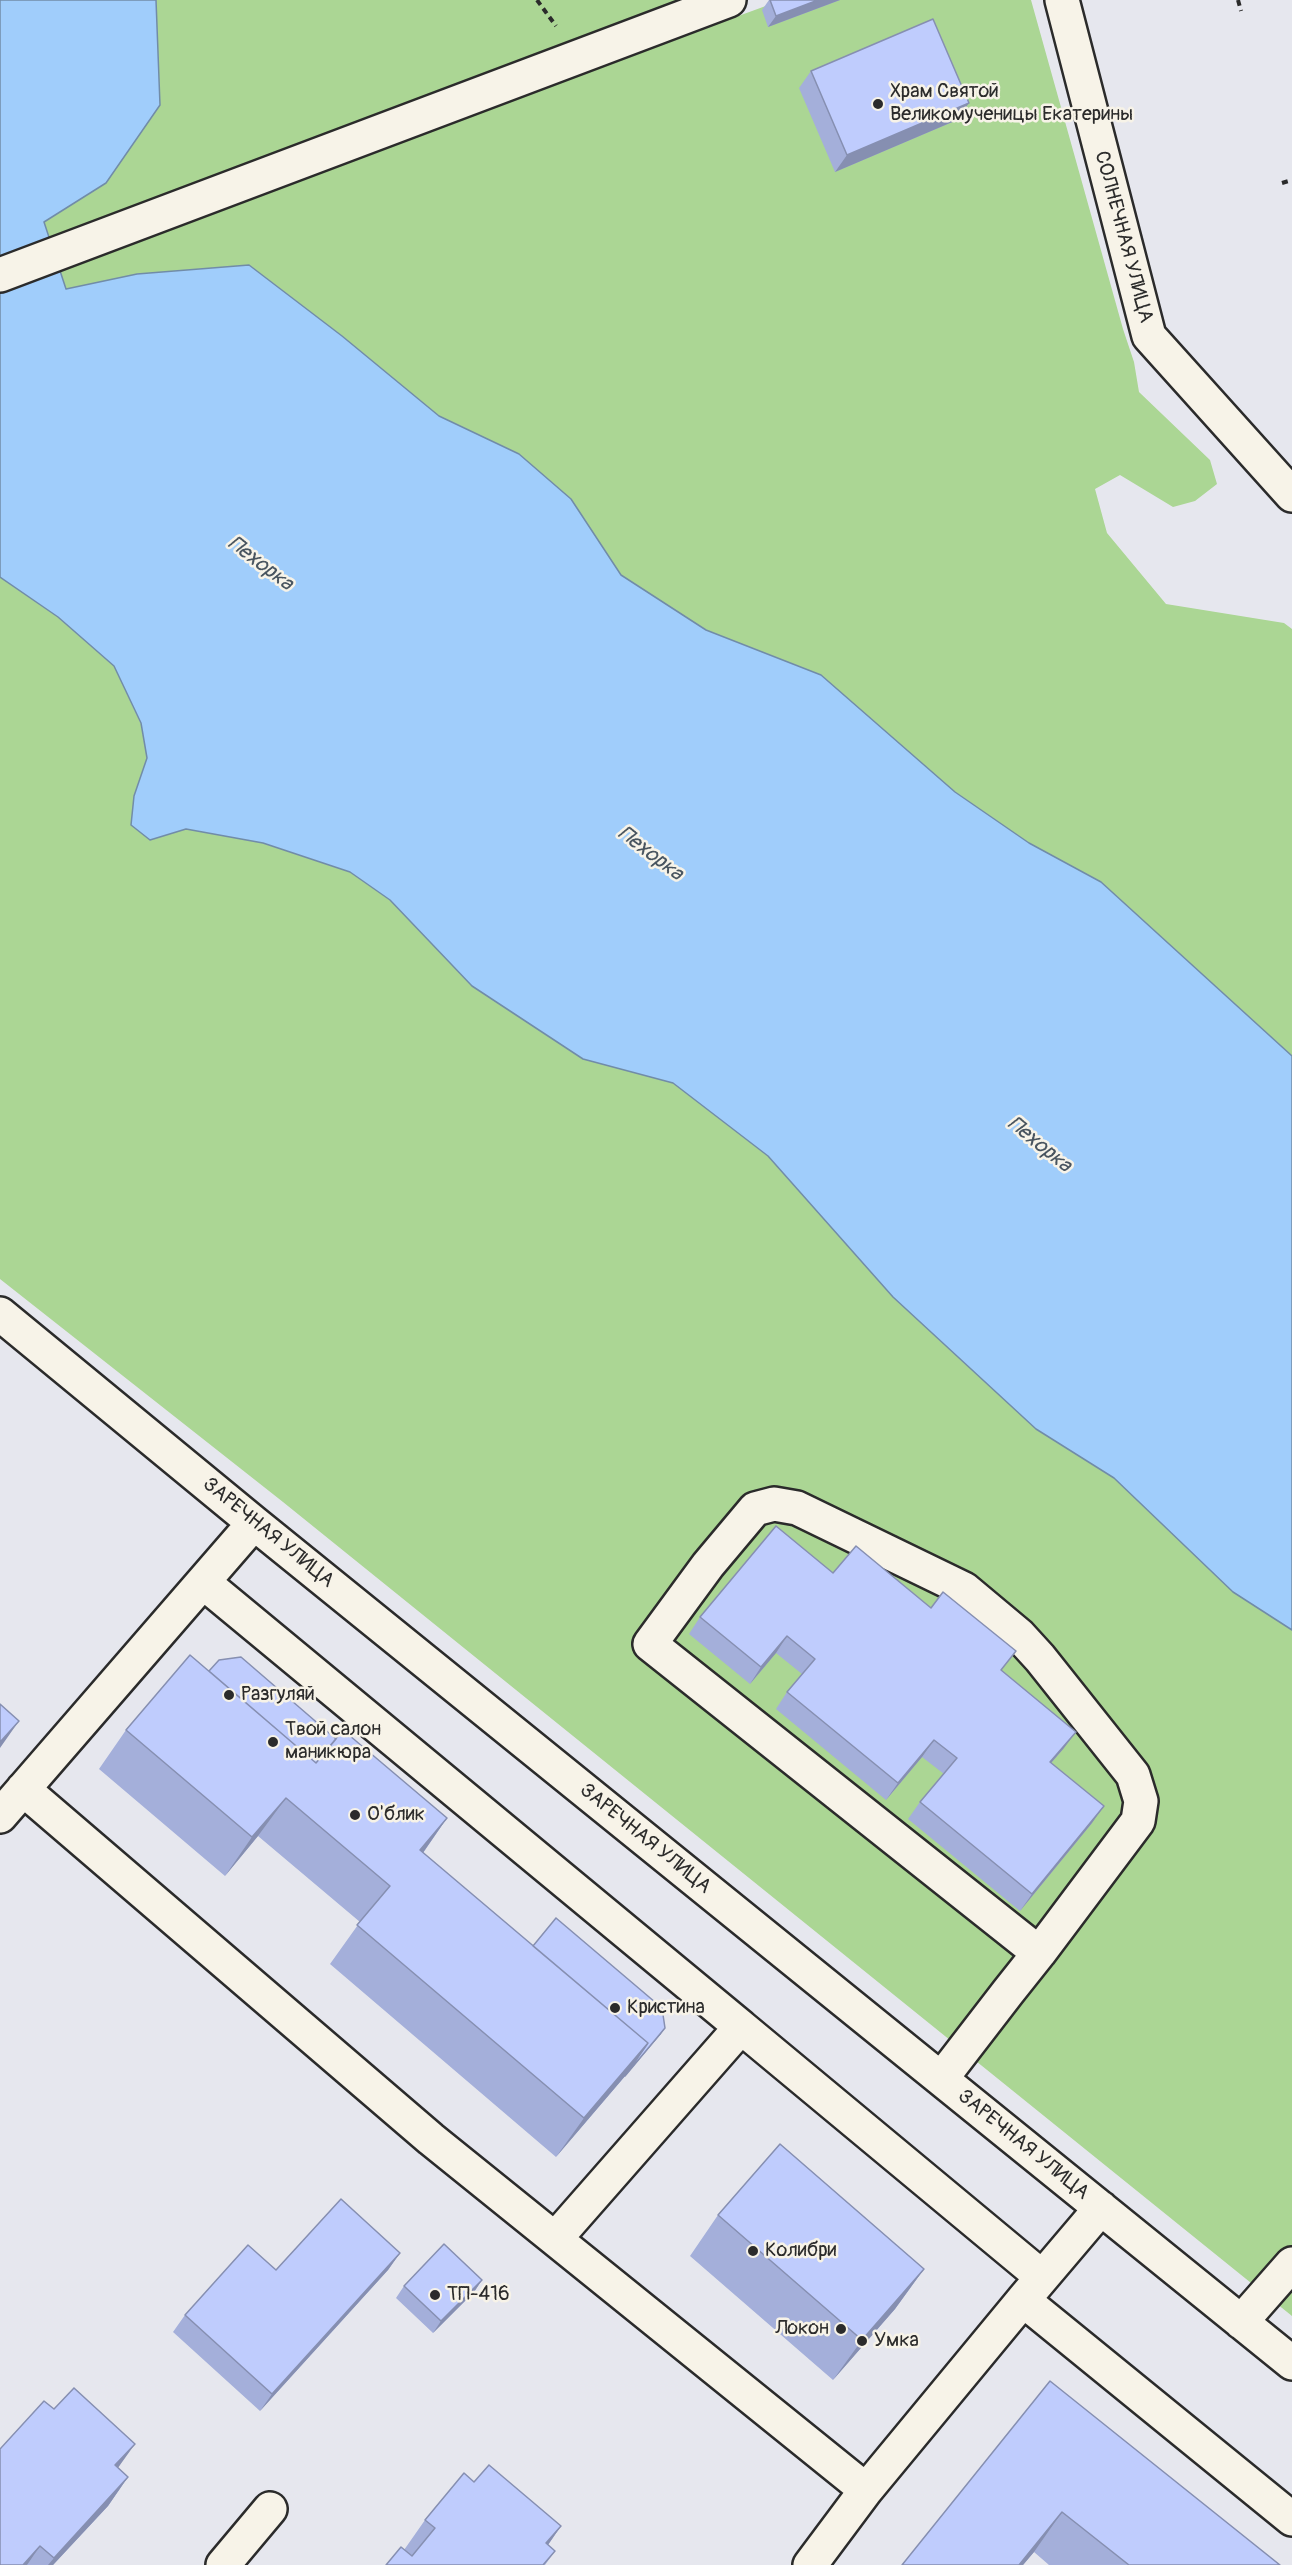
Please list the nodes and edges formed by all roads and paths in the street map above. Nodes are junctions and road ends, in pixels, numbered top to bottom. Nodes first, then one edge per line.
1 (537, 0) edge
2 (729, 0) edge
3 (1062, 0) edge
4 (1238, 0) edge
5 (1241, 11) dead end
6 (560, 31) dead end
7 (1292, 180) edge
8 (1282, 183) dead end
9 (0, 275) edge
10 (1292, 495) edge
11 (0, 1314) edge
12 (254, 1523) junction
13 (203, 1582) junction
14 (23, 1789) junction
15 (0, 1816) edge
16 (1039, 1953) junction
17 (741, 2027) junction
18 (941, 2079) junction
19 (1101, 2208) junction
20 (555, 2240) junction
21 (1292, 2264) edge
22 (1033, 2289) junction
23 (1241, 2322) junction
24 (1292, 2363) edge
25 (866, 2490) junction
26 (270, 2509) dead end
27 (1292, 2519) edge
28 (223, 2565) edge
29 (810, 2565) edge

1 - 6 path
2 - 9 street
3 - 10 street, СОЛНЕЧНАЯ УЛИЦА
4 - 5 path
7 - 8 path
11 - 12 street, ЗАРЕЧНАЯ УЛИЦА
12 - 13 street
12 - 18 street, ЗАРЕЧНАЯ УЛИЦА
13 - 14 street
13 - 17 street
14 - 15 street
14 - 20 street
16 - 16 street
16 - 18 street
17 - 20 street
17 - 22 street
18 - 19 street, ЗАРЕЧНАЯ УЛИЦА
19 - 22 street
19 - 23 street, ЗАРЕЧНАЯ УЛИЦА
20 - 25 street
21 - 23 street
22 - 25 street
22 - 27 street
23 - 24 street, ЗАРЕЧНАЯ УЛИЦА
25 - 29 street
26 - 28 street

